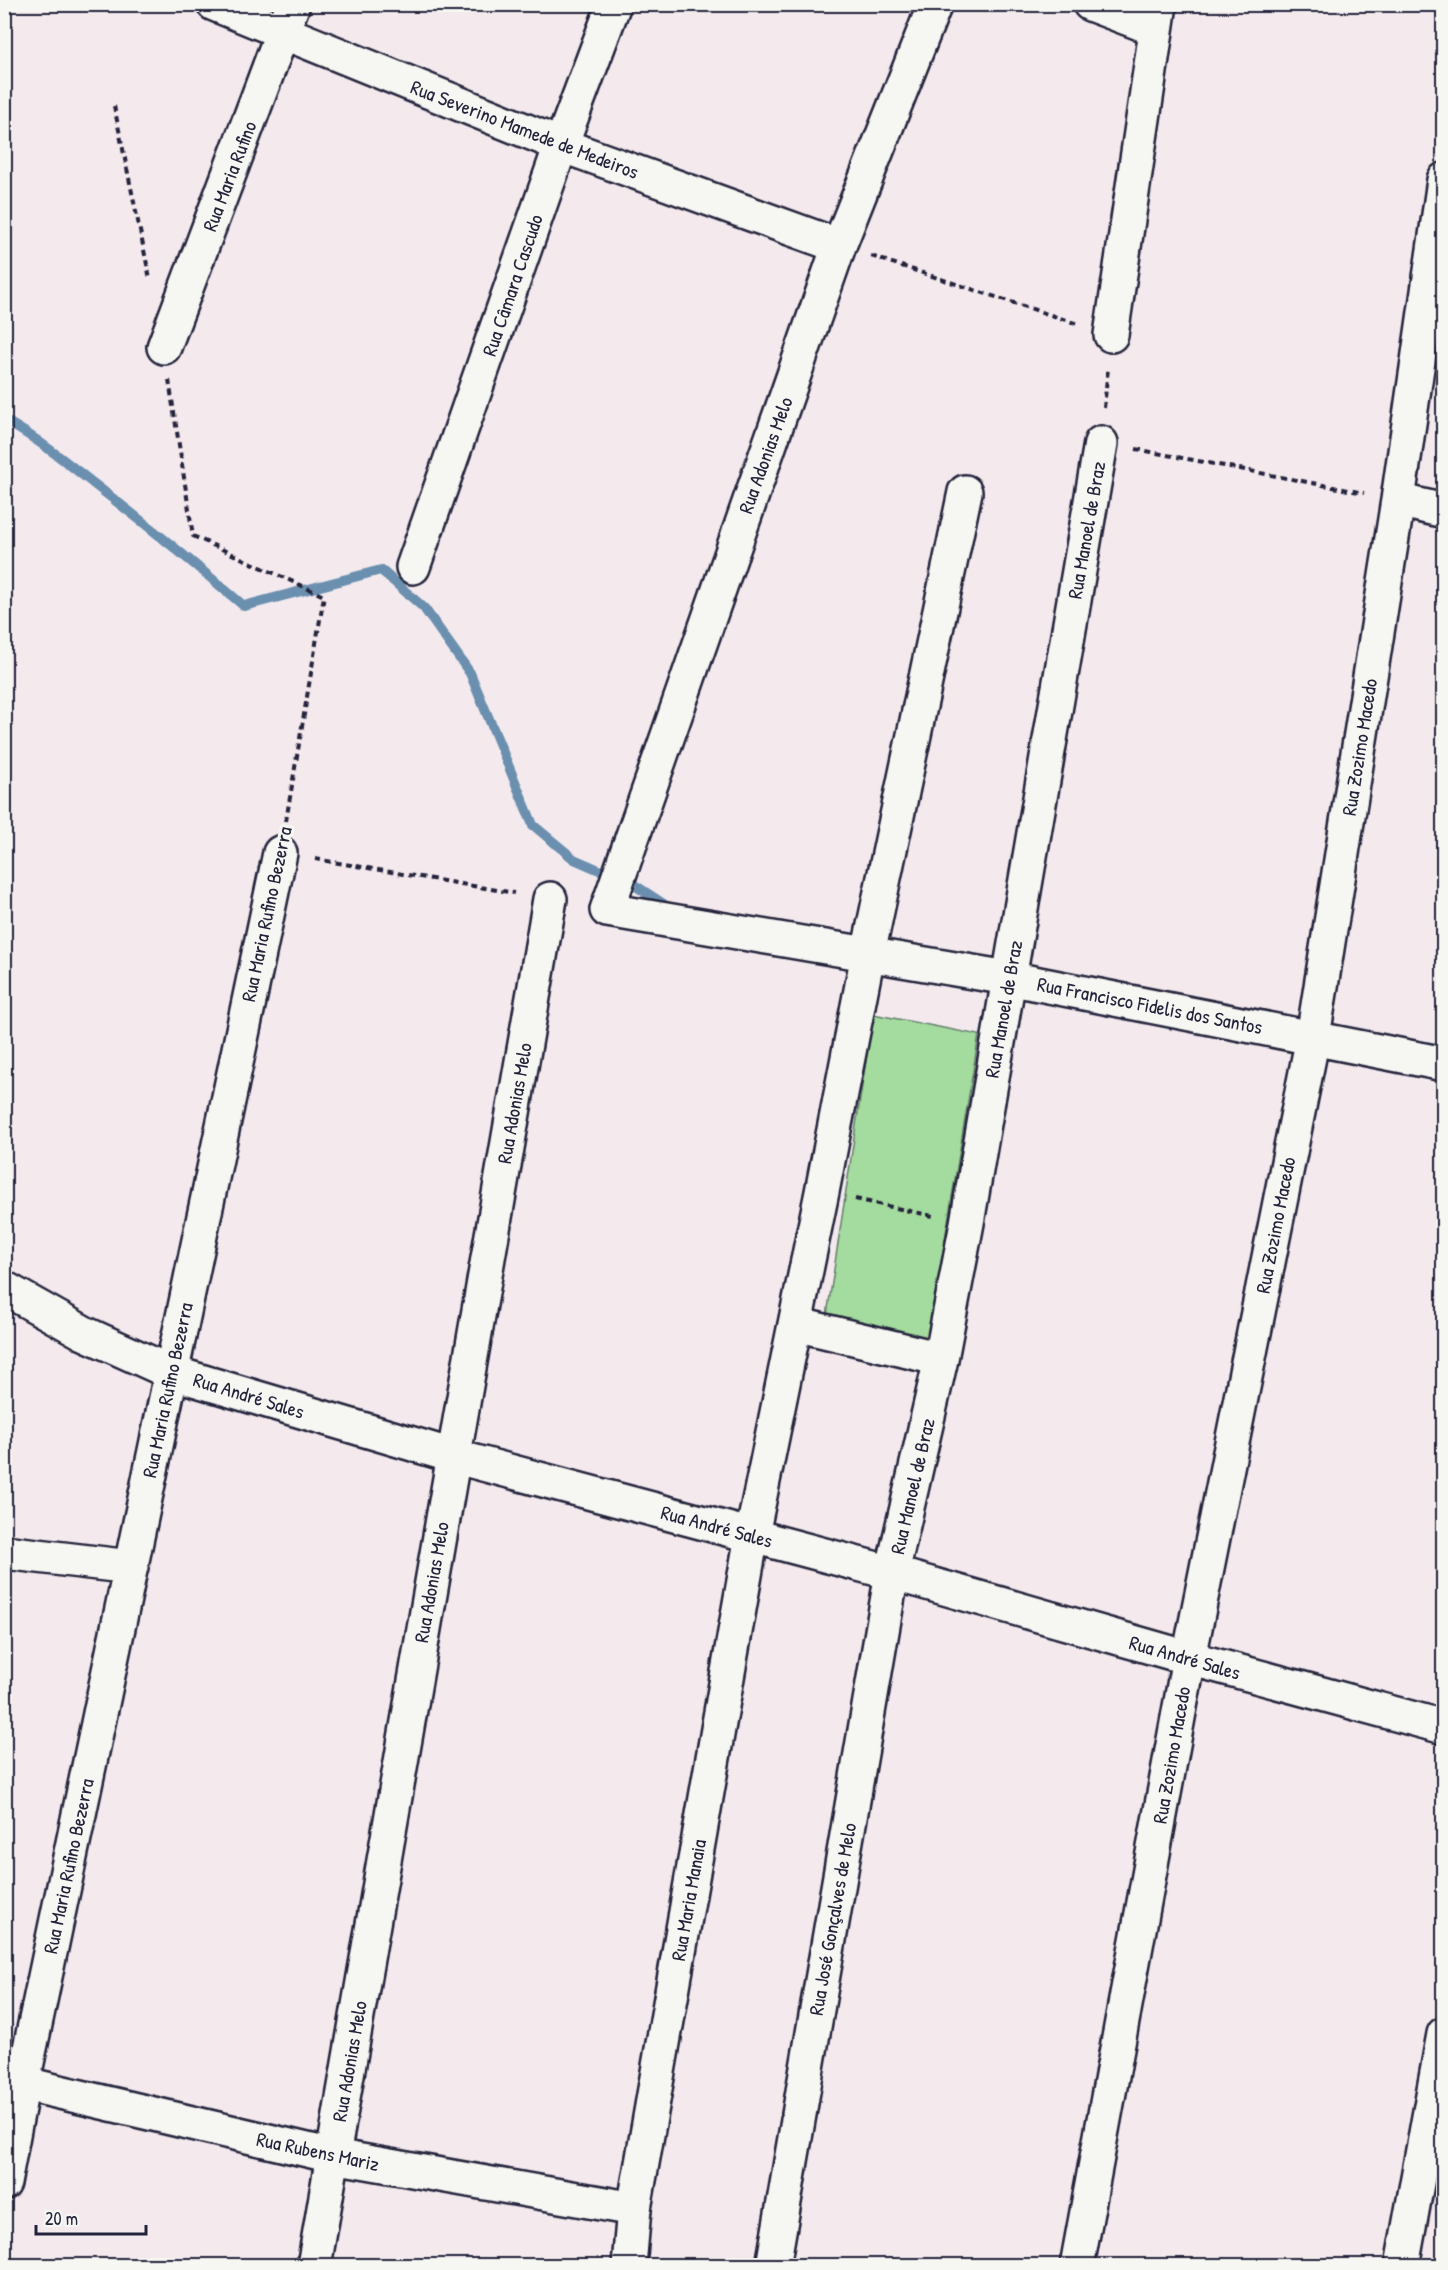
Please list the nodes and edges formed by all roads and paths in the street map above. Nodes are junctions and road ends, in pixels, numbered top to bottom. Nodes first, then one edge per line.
1 (214, 4) edge
2 (614, 4) edge
3 (935, 4) edge
4 (1090, 4) edge
5 (1158, 17) edge
6 (288, 18) edge
7 (114, 106) dead end
8 (561, 145) junction
9 (1443, 180) edge
10 (839, 246) junction
11 (152, 290) dead end
12 (1111, 335) junction
13 (164, 347) joint
14 (1101, 443) junction
15 (965, 492) dead end
16 (1398, 500) junction
17 (1443, 511) edge
18 (413, 567) dead end
19 (280, 853) junction
20 (550, 899) joint
21 (607, 910) joint
22 (868, 954) junction
23 (1008, 978) junction
24 (4, 1016) edge
25 (7, 1029) dead end
26 (1313, 1037) junction
27 (1443, 1064) edge
28 (822, 1192) junction
29 (967, 1223) junction
30 (4, 1288) edge
31 (795, 1324) junction
32 (941, 1359) junction
33 (170, 1372) junction
34 (453, 1456) junction
35 (752, 1535) junction
36 (4, 1552) edge
37 (130, 1567) junction
38 (892, 1573) junction
39 (1189, 1658) junction
40 (1443, 1727) edge
41 (1443, 2034) edge
42 (14, 2080) edge
43 (333, 2156) junction
44 (4, 2183) edge
45 (634, 2209) junction
46 (314, 2265) edge
47 (629, 2265) edge
48 (773, 2265) edge
49 (1077, 2265) edge
50 (1402, 2265) edge

1 - 6 street, Rua Severino Mamede de Medeiros
2 - 8 street, Rua Câmara Cascudo
3 - 10 street, Rua Adonias Melo
4 - 5 street
5 - 12 street
6 - 8 street, Rua Severino Mamede de Medeiros
6 - 13 street, Rua Maria Rufino
7 - 11 path
8 - 10 street, Rua Severino Mamede de Medeiros
8 - 18 street, Rua Câmara Cascudo
9 - 16 street, Rua Zozimo Macedo
10 - 12 path
10 - 21 street, Rua Adonias Melo
12 - 14 path
13 - 19 path, Rua Maria Rufino Bezerra
14 - 16 path
14 - 23 street, Rua Manoel de Braz
15 - 22 street
16 - 17 street
16 - 26 street, Rua Zozimo Macedo
19 - 20 path
19 - 33 street, Rua Maria Rufino Bezerra
20 - 34 street, Rua Adonias Melo
21 - 22 street, Rua Francisco Fidelis dos Santos
22 - 23 street, Rua Francisco Fidelis dos Santos
22 - 28 street
23 - 26 street, Rua Francisco Fidelis dos Santos
23 - 29 street, Rua Manoel de Braz
24 - 25 path
26 - 27 street, Rua Francisco Fidelis dos Santos
26 - 39 street, Rua Zozimo Macedo
28 - 29 path
28 - 31 street
29 - 32 street, Rua Manoel de Braz
30 - 33 street, Rua André Sales
31 - 32 street
31 - 35 street
32 - 38 street, Rua Manoel de Braz
33 - 34 street, Rua André Sales
33 - 37 street, Rua Maria Rufino Bezerra
34 - 35 street, Rua André Sales
34 - 43 street, Rua Adonias Melo
35 - 38 street, Rua André Sales
35 - 45 street, Rua Maria Manaia
36 - 37 street
37 - 42 street, Rua Maria Rufino Bezerra
38 - 39 street, Rua André Sales
38 - 48 street, Rua José Gonçalves de Melo
39 - 40 street, Rua André Sales
39 - 49 street, Rua Zozimo Macedo
41 - 50 street
42 - 43 street, Rua Rubens Mariz
42 - 44 street, Rua Maria Rufino Bezerra
43 - 45 street, Rua Rubens Mariz
43 - 46 street, Rua Adonias Melo
45 - 47 street, Rua Maria Manaia

